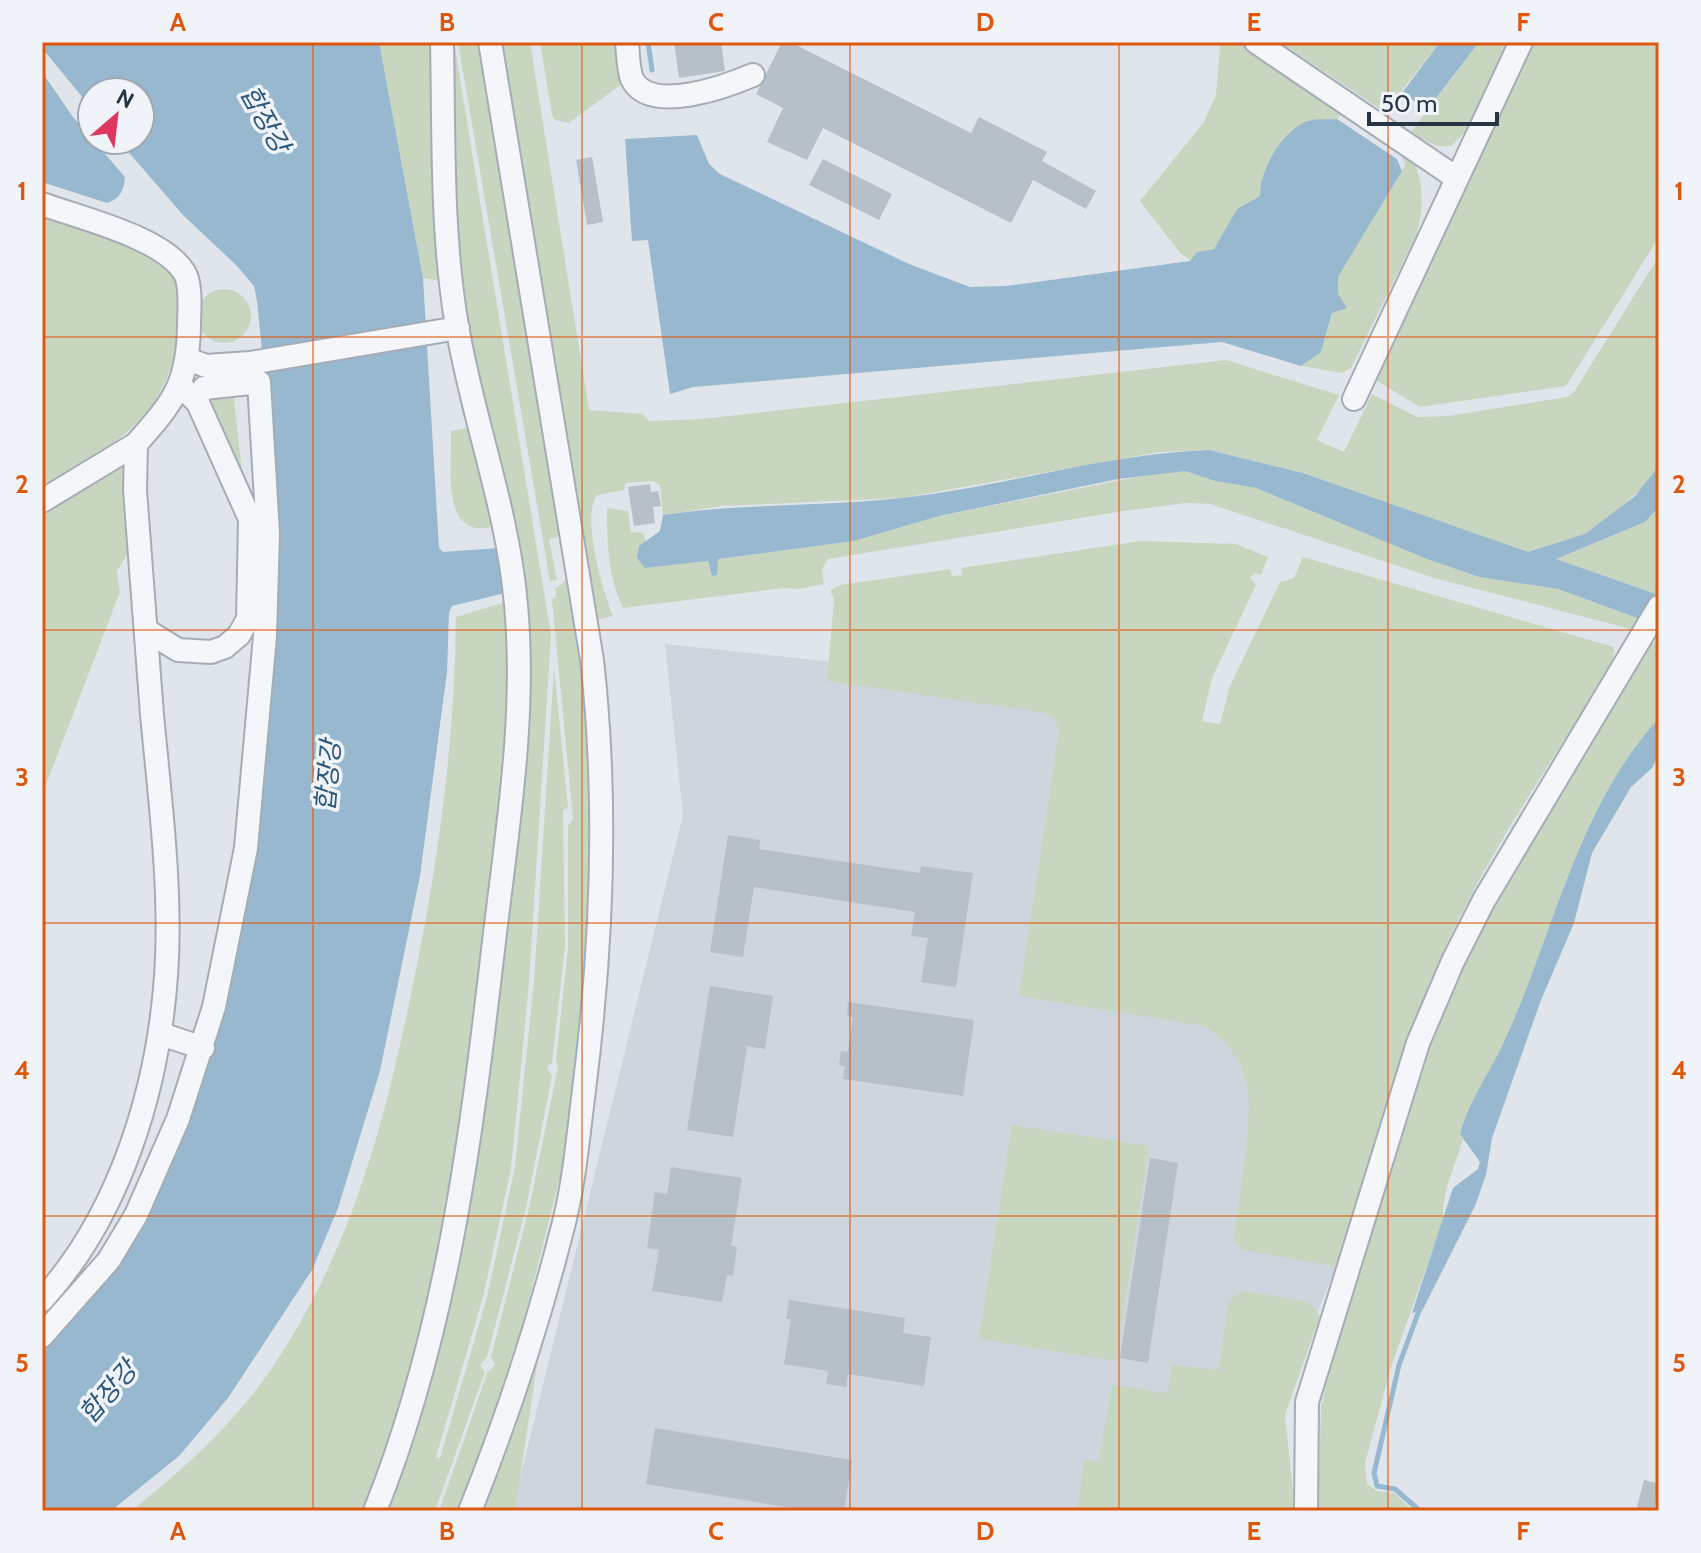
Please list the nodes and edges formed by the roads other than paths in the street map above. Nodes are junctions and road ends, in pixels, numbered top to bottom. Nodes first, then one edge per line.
1 (442, 42) edge
2 (490, 42) edge
3 (627, 42) edge
4 (1256, 42) edge
5 (1521, 42) edge
6 (753, 75) dead end
7 (1455, 177) junction
8 (42, 204) edge
9 (458, 328) junction
10 (188, 359) junction
11 (188, 393) junction
12 (1354, 399) dead end
13 (136, 444) junction
14 (42, 501) edge
15 (259, 526) junction
16 (266, 599) junction
17 (1659, 607) edge
18 (248, 619) junction
19 (146, 630) junction
20 (161, 1034) junction
21 (203, 1048) junction
22 (42, 1300) edge
23 (42, 1336) edge
24 (375, 1511) edge
25 (470, 1511) edge
26 (1306, 1511) edge

1 - 9 street
2 - 25 street
3 - 6 street
4 - 7 street
5 - 7 street
7 - 12 street
8 - 10 street
9 - 10 street
9 - 24 street
10 - 11 street
11 - 13 street
11 - 15 street
11 - 15 street
13 - 14 street
13 - 19 street
15 - 16 street
15 - 18 street
16 - 18 street
16 - 21 street
17 - 26 street
18 - 19 street
19 - 20 street
20 - 21 street
20 - 22 street
21 - 23 street

